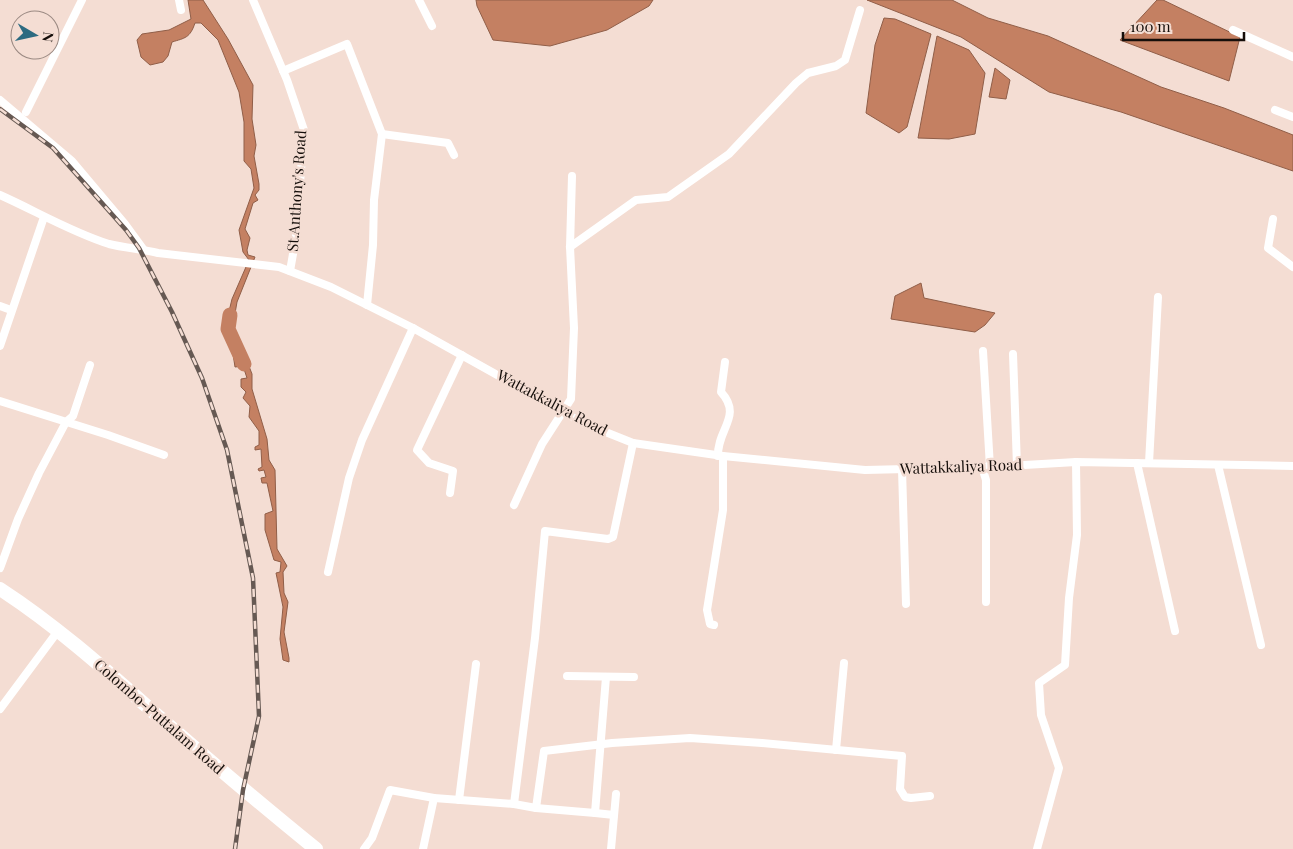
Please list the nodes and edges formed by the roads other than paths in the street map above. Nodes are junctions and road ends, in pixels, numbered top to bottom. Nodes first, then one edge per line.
1 (82, 0) edge
2 (179, 0) edge
3 (253, 0) edge
4 (419, 0) edge
5 (181, 10) dead end
6 (860, 10) dead end
7 (432, 26) dead end
8 (1233, 30) dead end
9 (1293, 57) edge
10 (283, 71) junction
11 (0, 100) edge
12 (1275, 110) dead end
13 (26, 112) dead end
14 (1293, 117) edge
15 (382, 134) junction
16 (454, 155) dead end
17 (572, 176) dead end
18 (0, 195) edge
19 (44, 217) junction
20 (1273, 219) dead end
21 (570, 248) junction
22 (144, 250) junction
23 (1293, 267) edge
24 (290, 271) junction
25 (1158, 298) dead end
26 (367, 305) junction
27 (0, 306) edge
28 (11, 310) junction
29 (413, 328) junction
30 (0, 346) edge
31 (983, 351) dead end
32 (1013, 354) dead end
33 (462, 355) junction
34 (725, 362) dead end
35 (90, 365) dead end
36 (0, 401) edge
37 (562, 410) junction
38 (66, 422) junction
39 (633, 443) junction
40 (164, 455) dead end
41 (720, 456) junction
42 (1076, 462) junction
43 (1137, 463) junction
44 (1149, 463) junction
45 (1218, 465) junction
46 (1017, 466) junction
47 (1293, 466) edge
48 (986, 467) junction
49 (902, 469) junction
50 (450, 493) dead end
51 (514, 505) dead end
52 (0, 568) edge
53 (328, 572) dead end
54 (0, 589) edge
55 (986, 602) dead end
56 (906, 604) dead end
57 (714, 625) dead end
58 (58, 631) junction
59 (1175, 631) dead end
60 (1261, 645) dead end
61 (844, 663) dead end
62 (476, 664) dead end
63 (568, 676) dead end
64 (606, 677) junction
65 (634, 677) dead end
66 (0, 709) edge
67 (600, 745) junction
68 (836, 750) junction
69 (616, 794) dead end
70 (930, 796) dead end
71 (434, 798) junction
72 (459, 800) junction
73 (514, 804) junction
74 (536, 808) junction
75 (595, 813) junction
76 (614, 815) junction
77 (316, 849) edge
78 (364, 849) edge
79 (423, 849) edge
80 (611, 849) edge
81 (1037, 849) edge

1 - 13 street
2 - 5 street
3 - 10 street, St.Anthony's Road
4 - 7 street
6 - 21 street
8 - 9 street
10 - 15 street
10 - 24 street, St.Anthony's Road
11 - 22 street
12 - 14 street
15 - 16 street
15 - 26 street
17 - 21 street
18 - 19 street, Wattakkaliya Road
19 - 22 street, Wattakkaliya Road
19 - 28 street
20 - 23 street
21 - 37 street
22 - 24 street, Wattakkaliya Road
24 - 26 street, Wattakkaliya Road
25 - 44 street
26 - 29 street, Wattakkaliya Road
27 - 28 street
28 - 30 street
29 - 33 street, Wattakkaliya Road
29 - 53 street
31 - 48 street
32 - 46 street
33 - 37 street, Wattakkaliya Road
33 - 50 street
34 - 41 street
35 - 38 street
36 - 38 street
37 - 39 street, Wattakkaliya Road
37 - 51 street
38 - 40 street
38 - 52 street
39 - 41 street, Wattakkaliya Road
39 - 73 street
41 - 49 street, Wattakkaliya Road
41 - 57 street
42 - 43 street, Wattakkaliya Road
42 - 46 street, Wattakkaliya Road
42 - 81 street
43 - 44 street, Wattakkaliya Road
43 - 59 street
44 - 45 street, Wattakkaliya Road
45 - 47 street, Wattakkaliya Road
45 - 60 street
46 - 48 street, Wattakkaliya Road
48 - 49 street, Wattakkaliya Road
48 - 55 street
49 - 56 street
54 - 58 highway, Colombo-Puttalam Road
58 - 66 street
58 - 77 highway, Colombo-Puttalam Road
61 - 68 street
62 - 72 street
63 - 64 street
64 - 65 street
64 - 67 street
67 - 68 street
67 - 74 street
67 - 75 street
68 - 70 street
69 - 76 street
71 - 72 street
71 - 78 street
71 - 79 street
72 - 73 street
73 - 74 street
74 - 75 street
75 - 76 street
76 - 80 street

